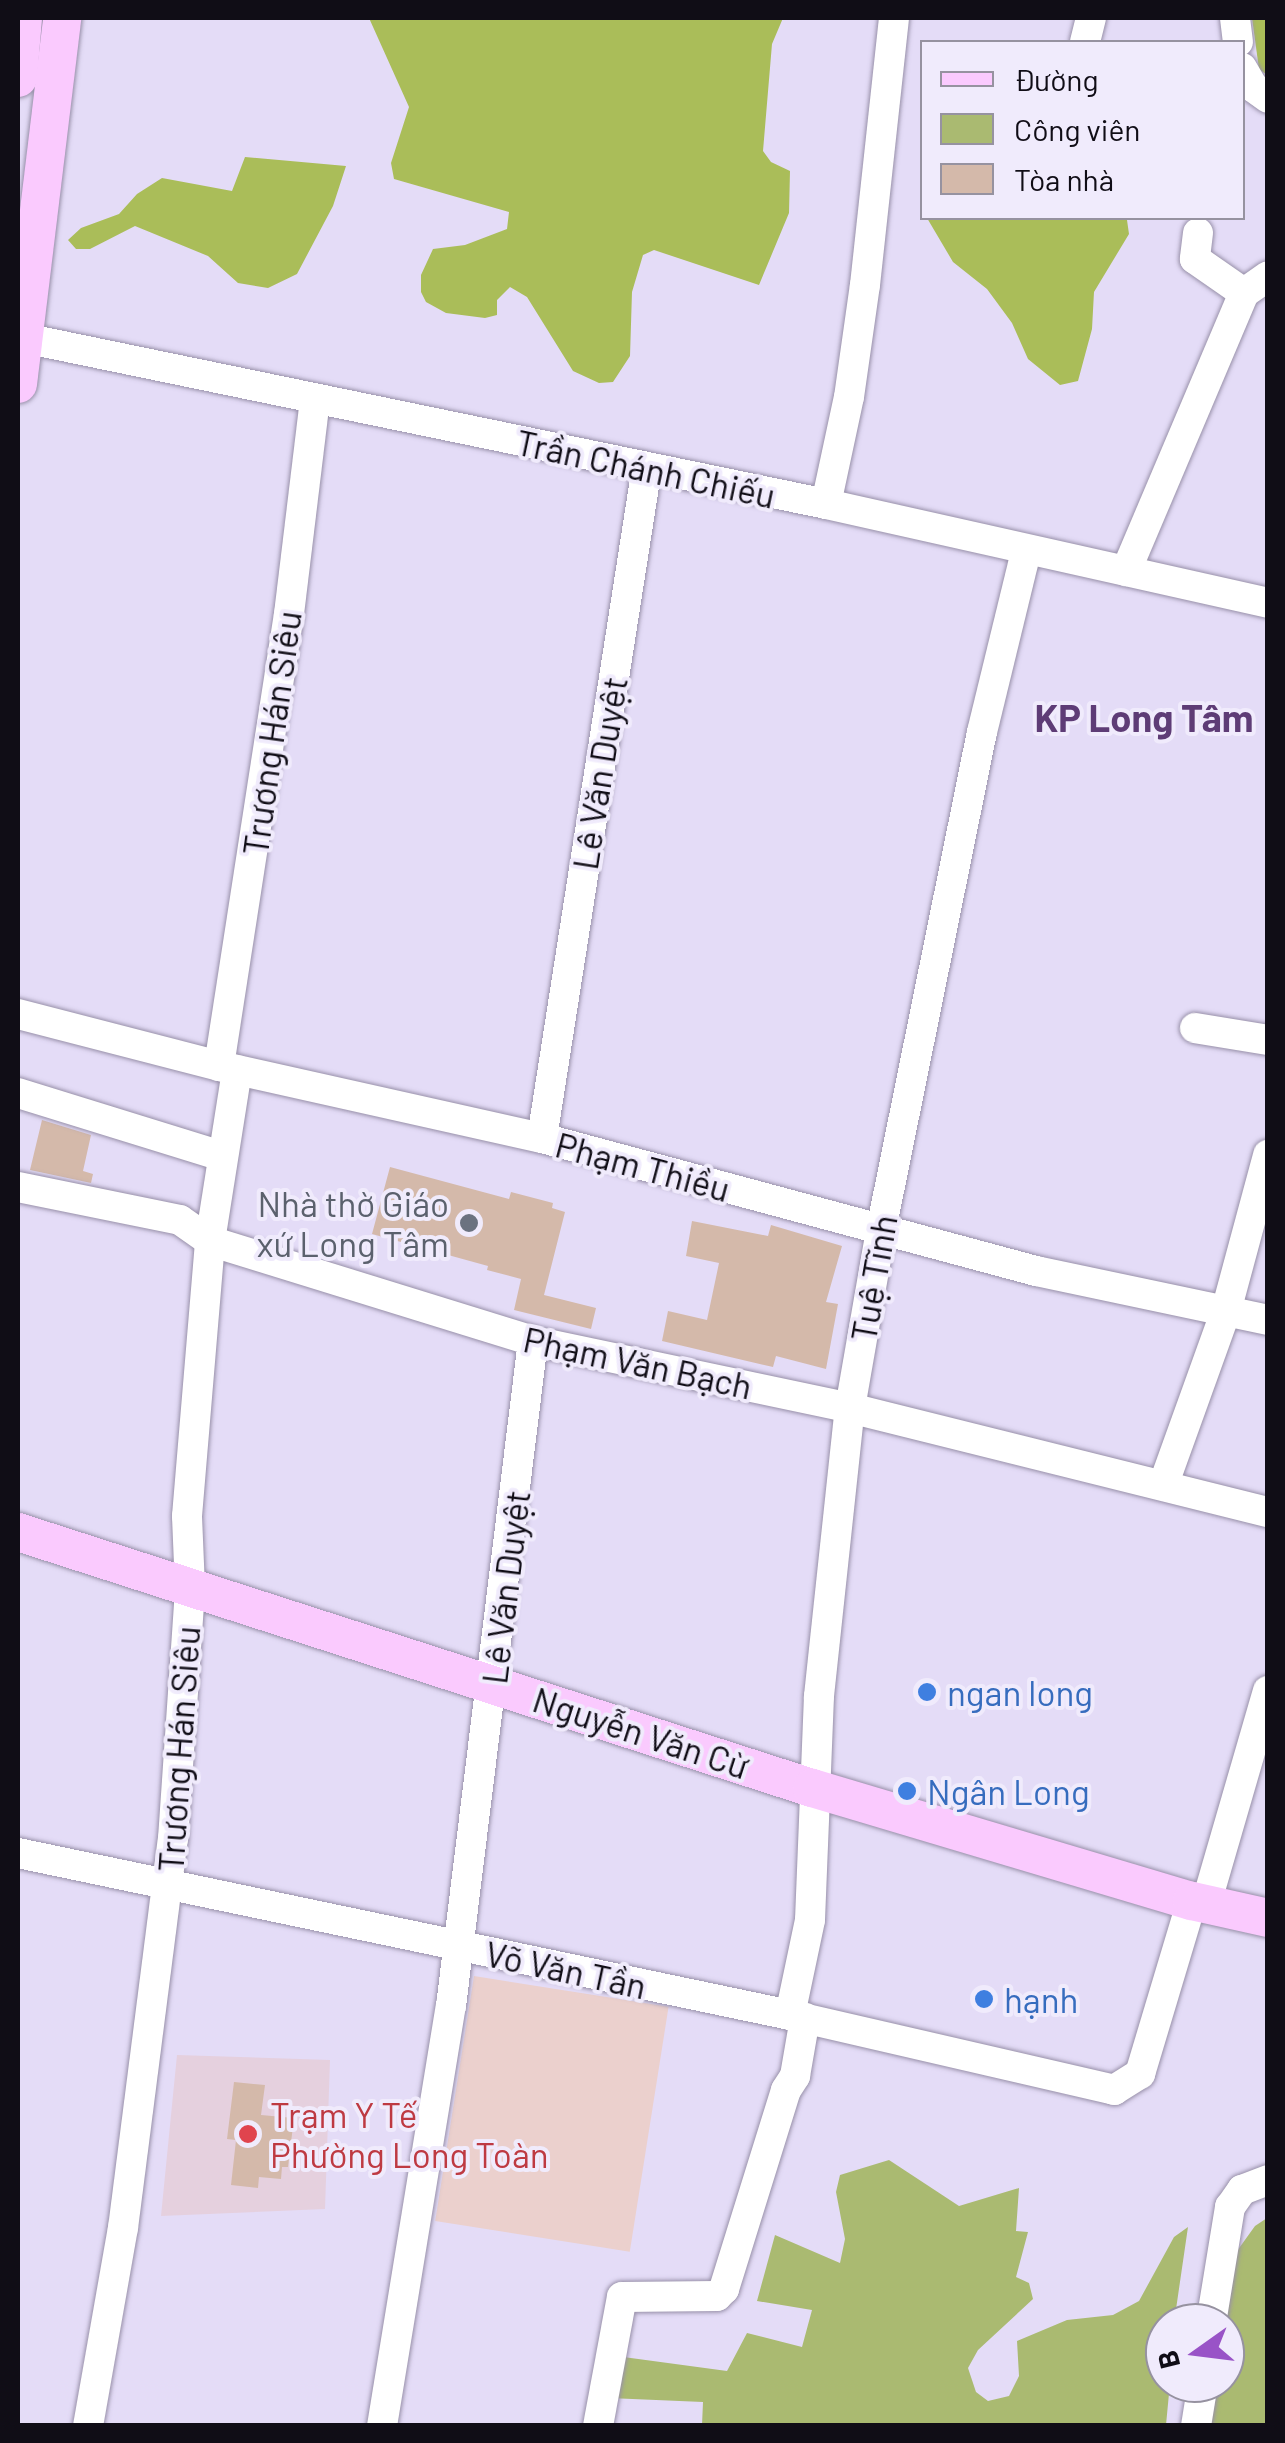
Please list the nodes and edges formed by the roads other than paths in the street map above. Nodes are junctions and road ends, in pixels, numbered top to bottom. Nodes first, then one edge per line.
1 (22, 18) edge
2 (62, 18) edge
3 (894, 18) edge
4 (1245, 73) edge
5 (18, 78) edge
6 (1268, 98) edge
7 (30, 202) edge
8 (1198, 233) dead end
9 (1256, 284) edge
10 (24, 338) junction
11 (18, 384) edge
12 (315, 398) junction
13 (647, 468) junction
14 (826, 504) junction
15 (1026, 551) junction
16 (1126, 571) junction
17 (1268, 603) edge
18 (18, 1014) edge
19 (1195, 1028) dead end
20 (1268, 1040) edge
21 (228, 1068) junction
22 (18, 1093) edge
23 (542, 1138) junction
24 (1268, 1155) edge
25 (222, 1156) junction
26 (18, 1187) edge
27 (881, 1230) junction
28 (210, 1242) junction
29 (1226, 1311) junction
30 (1268, 1320) edge
31 (534, 1341) junction
32 (850, 1408) junction
33 (1164, 1483) junction
34 (1268, 1512) edge
35 (18, 1532) edge
36 (190, 1588) junction
37 (494, 1685) junction
38 (1268, 1691) edge
39 (812, 1788) junction
40 (18, 1853) edge
41 (167, 1887) junction
42 (1199, 1903) junction
43 (1268, 1918) edge
44 (459, 1947) junction
45 (798, 2016) junction
46 (1268, 2180) edge
47 (1214, 2303) edge
48 (88, 2426) edge
49 (382, 2426) edge
50 (598, 2426) edge

1 - 5 main road
2 - 7 main road
3 - 14 street
4 - 6 street
7 - 10 main road
8 - 9 street
9 - 16 street
10 - 11 main road
10 - 12 street, Trần Chánh Chiếu
12 - 13 street, Trần Chánh Chiếu
12 - 21 street, Trương Hán Siêu
13 - 14 street, Trần Chánh Chiếu
13 - 23 street, Lê Văn Duyệt
14 - 15 street, Trần Chánh Chiếu
15 - 16 street, Trần Chánh Chiếu
15 - 27 street, Tuệ Tĩnh
16 - 17 street, Trần Chánh Chiếu
18 - 21 street, Phạm Thiều
19 - 20 street
21 - 23 street, Phạm Thiều
21 - 25 street, Trương Hán Siêu
22 - 25 street
23 - 27 street, Phạm Thiều
24 - 29 street
25 - 28 street, Trương Hán Siêu
26 - 28 street, Phạm Văn Bạch
27 - 29 street, Phạm Thiều
27 - 32 street, Tuệ Tĩnh
28 - 31 street, Phạm Văn Bạch
28 - 36 street, Trương Hán Siêu
29 - 30 street, Phạm Thiều
29 - 33 street
31 - 32 street, Phạm Văn Bạch
31 - 37 street, Lê Văn Duyệt
32 - 33 street, Phạm Văn Bạch
32 - 39 street, Tuệ Tĩnh
33 - 34 street, Phạm Văn Bạch
35 - 36 main road, Nguyễn Văn Cừ
36 - 37 main road, Nguyễn Văn Cừ
36 - 41 street, Trương Hán Siêu
37 - 39 main road, Nguyễn Văn Cừ
37 - 44 street, Lê Văn Duyệt
38 - 42 street
39 - 42 main road, Nguyễn Văn Cừ
39 - 45 street, Tuệ Tĩnh
40 - 41 street, Võ Văn Tần
41 - 44 street, Võ Văn Tần
41 - 48 street, Trương Hán Siêu
42 - 43 main road, Nguyễn Văn Cừ
42 - 45 street, Võ Văn Tần
44 - 45 street, Võ Văn Tần
44 - 49 street, Lê Văn Duyệt
45 - 50 street, Tuệ Tĩnh
46 - 47 street

